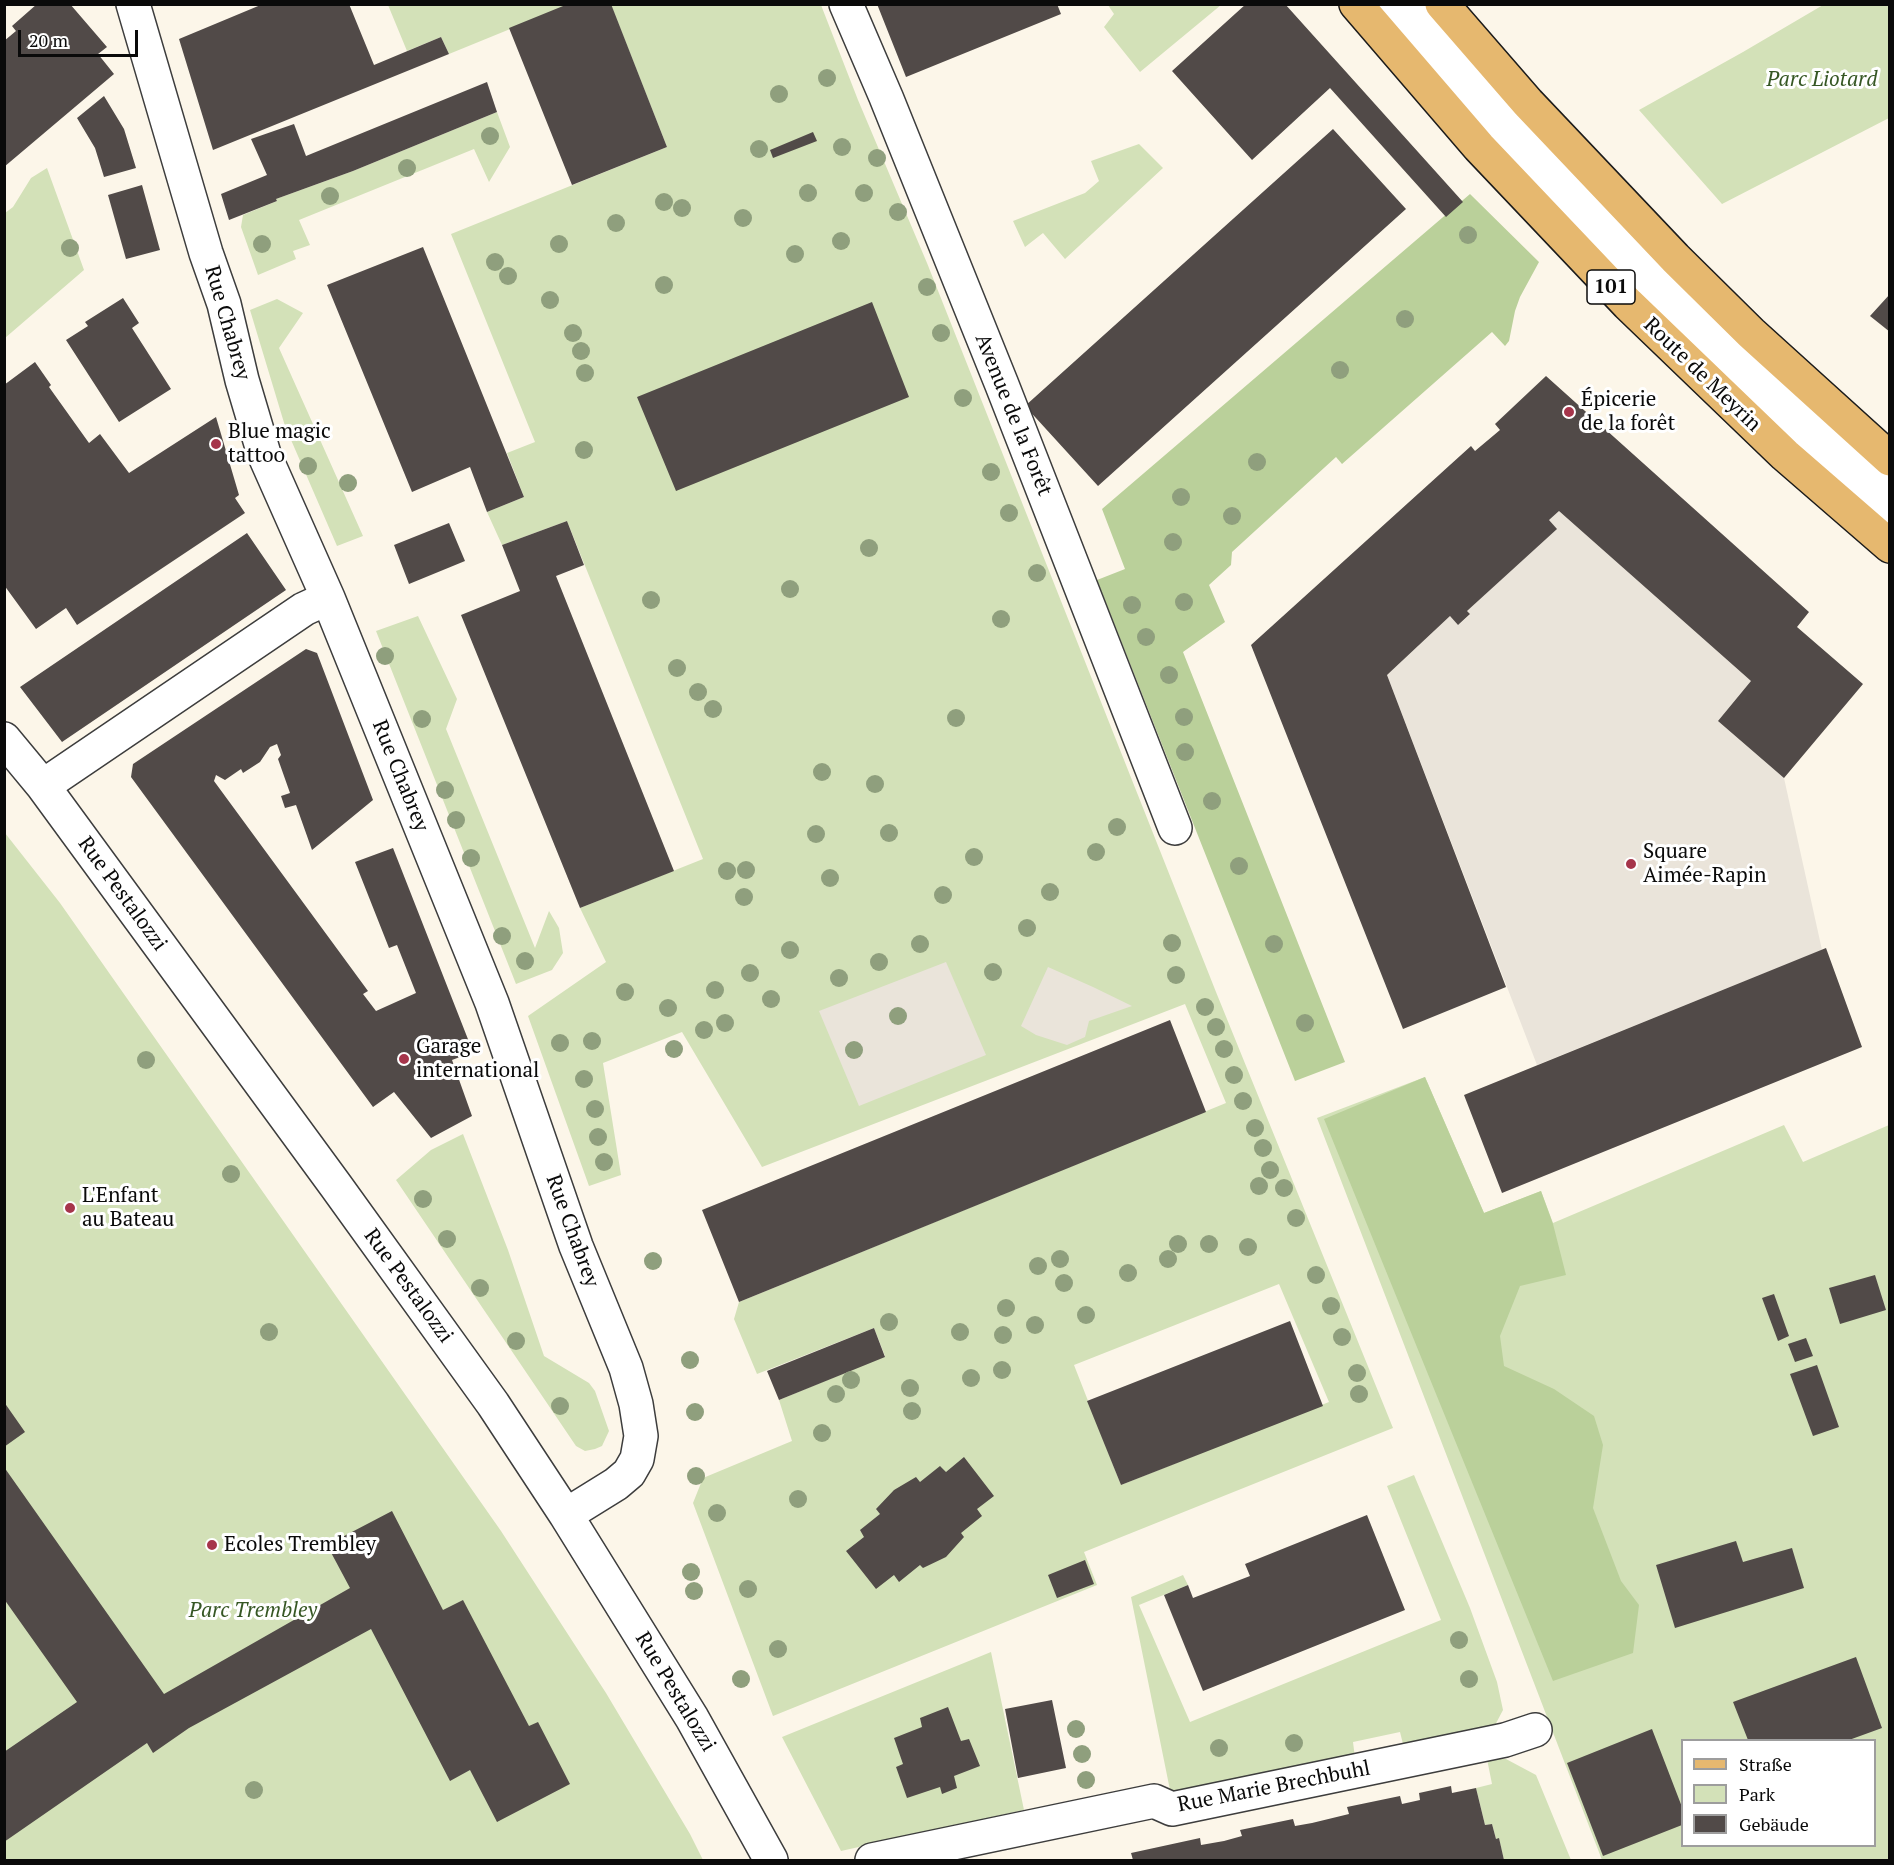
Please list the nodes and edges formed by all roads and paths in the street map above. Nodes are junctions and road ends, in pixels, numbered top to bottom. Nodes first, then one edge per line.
1 (133, 4) edge
2 (846, 4) edge
3 (1356, 4) edge
4 (1384, 4) edge
5 (1416, 4) edge
6 (1442, 4) edge
7 (1890, 459) edge
8 (1890, 486) edge
9 (1890, 518) edge
10 (1890, 546) edge
11 (328, 598) junction
12 (4, 740) edge
13 (43, 786) junction
14 (1175, 828) dead end
15 (566, 1515) junction
16 (1535, 1730) dead end
17 (771, 1860) edge
18 (872, 1860) edge

1 - 11 street, Rue Chabrey
2 - 14 street, Avenue de la Forêt
3 - 10 main road, Route de Meyrin / 101
4 - 9 street
5 - 8 street
6 - 7 main road
11 - 13 street
11 - 15 street, Rue Chabrey
12 - 13 street, Rue Pestalozzi
13 - 15 street, Rue Pestalozzi
15 - 17 street, Rue Pestalozzi
16 - 18 street, Rue Marie Brechbuhl

